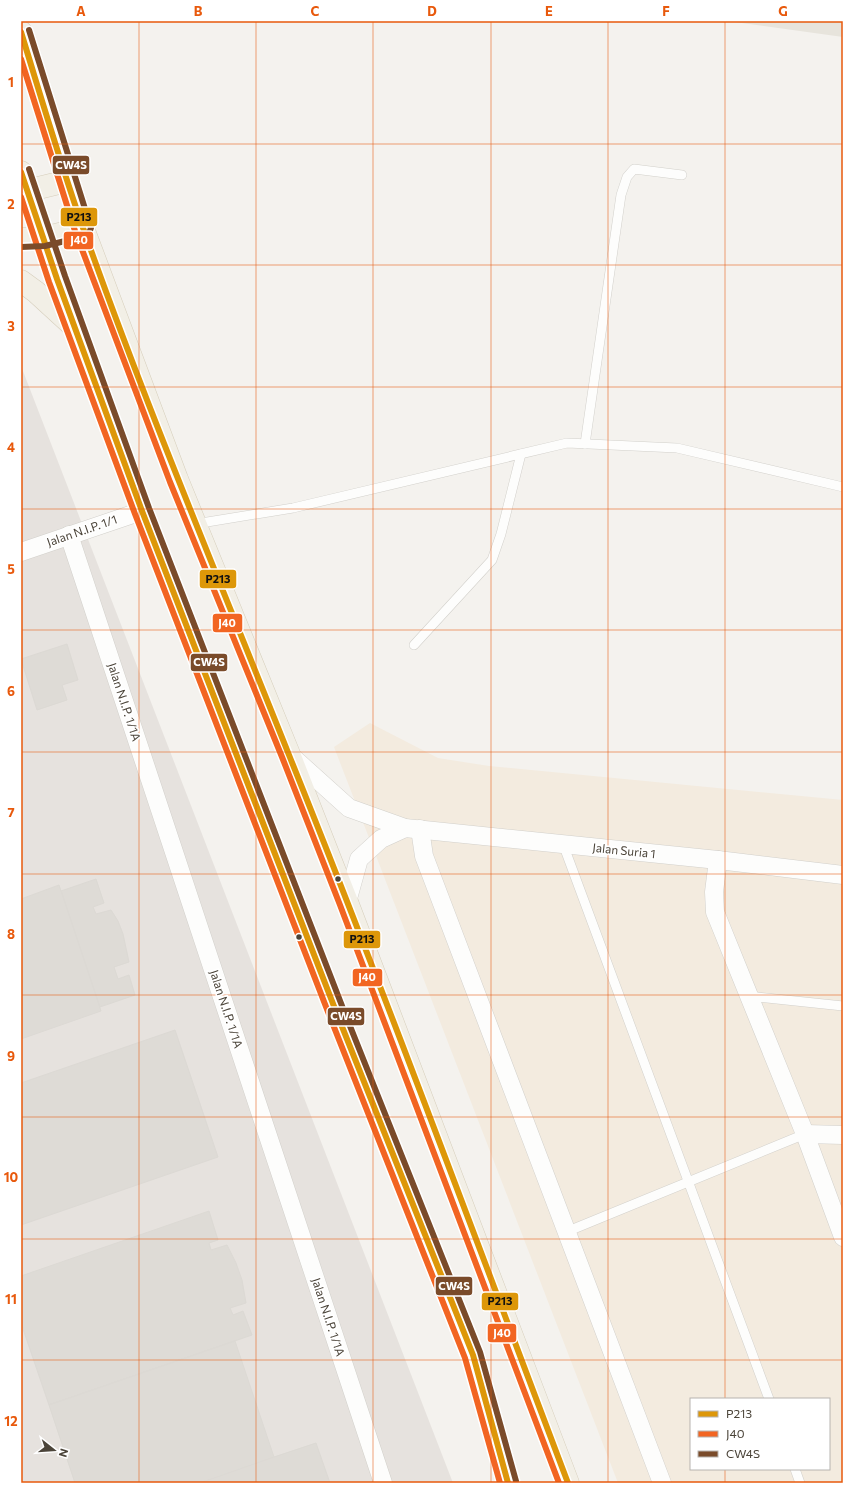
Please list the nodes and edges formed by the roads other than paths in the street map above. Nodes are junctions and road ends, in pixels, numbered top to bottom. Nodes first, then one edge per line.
1 (21, 32) edge
2 (682, 175) dead end
3 (67, 181) junction
4 (23, 184) edge
5 (83, 228) junction
6 (44, 238) junction
7 (21, 239) edge
8 (21, 281) edge
9 (75, 327) junction
10 (586, 444) junction
11 (521, 454) junction
12 (843, 487) edge
13 (142, 511) junction
14 (195, 524) junction
15 (69, 535) junction
16 (21, 552) edge
17 (414, 645) dead end
18 (289, 754) junction
19 (413, 829) junction
20 (563, 844) junction
21 (718, 860) junction
22 (843, 875) edge
23 (347, 902) junction
24 (748, 996) junction
25 (843, 1006) edge
26 (805, 1134) junction
27 (843, 1135) edge
28 (689, 1181) junction
29 (566, 1232) junction
30 (843, 1237) edge
31 (769, 1398) edge
32 (795, 1470) edge
33 (798, 1482) edge
34 (383, 1483) edge
35 (508, 1483) edge
36 (568, 1483) edge
37 (662, 1483) edge

1 - 3 main road
2 - 10 lane
3 - 4 main road
3 - 5 main road
4 - 6 main road
5 - 6 main road
5 - 14 main road
6 - 7 main road
6 - 9 main road
8 - 9 main road
9 - 13 main road
10 - 11 lane
10 - 12 lane
11 - 14 lane
11 - 17 lane
13 - 15 street, Jalan N.I.P. 1/1
13 - 35 main road
14 - 18 main road
15 - 16 street, Jalan N.I.P. 1/1
15 - 34 street, Jalan N.I.P. 1/1A
18 - 19 street, Jalan Suria 1
18 - 23 main road
19 - 20 street, Jalan Suria 1
19 - 23 street
19 - 29 street
20 - 21 street, Jalan Suria 1
20 - 28 lane
21 - 22 street, Jalan Suria 1
21 - 24 street
23 - 36 main road
24 - 25 lane
24 - 26 street
26 - 27 street
26 - 28 lane
26 - 30 street
28 - 29 lane
28 - 31 lane
29 - 37 street
32 - 33 lane

